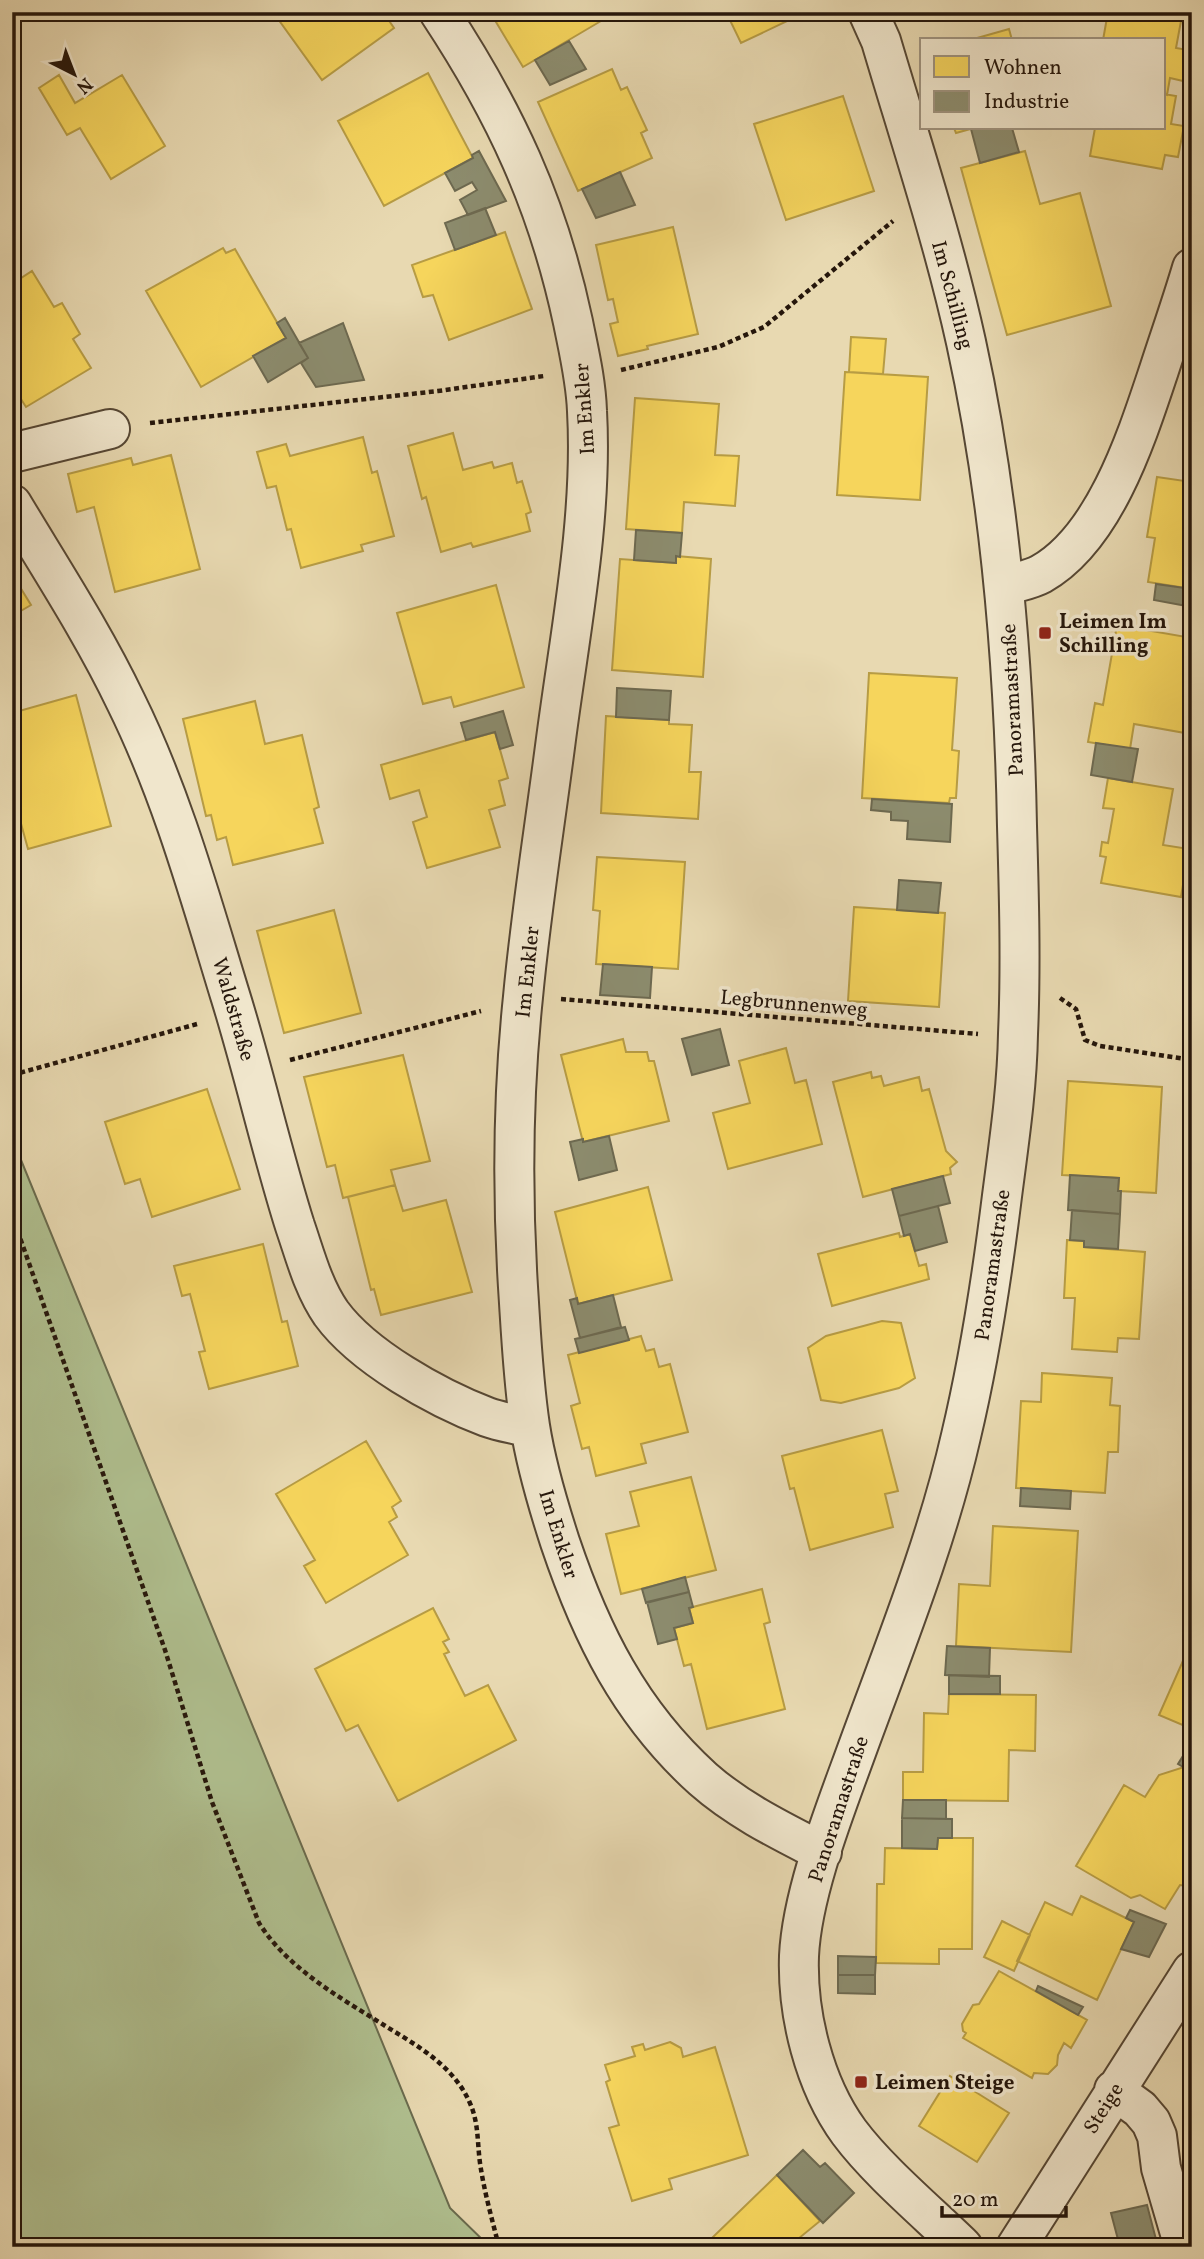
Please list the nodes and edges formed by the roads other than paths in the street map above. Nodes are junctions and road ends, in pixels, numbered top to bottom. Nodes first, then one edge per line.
1 (439, 12) edge
2 (868, 12) edge
3 (1192, 268) edge
4 (110, 429) dead end
5 (12, 453) edge
6 (12, 504) edge
7 (1005, 586) junction
8 (530, 1428) junction
9 (822, 1852) junction
10 (1192, 1971) edge
11 (1114, 2090) junction
12 (963, 2247) edge
13 (1016, 2247) edge
14 (1184, 2247) edge

1 - 8 street, Im Enkler
2 - 7 street, Im Schilling
3 - 7 street
4 - 5 street
6 - 8 street, Waldstraße
7 - 9 street, Panoramastraße
8 - 9 street, Im Enkler
9 - 12 street, Panoramastraße
10 - 11 street, Steige
11 - 13 street, Steige
11 - 14 street

